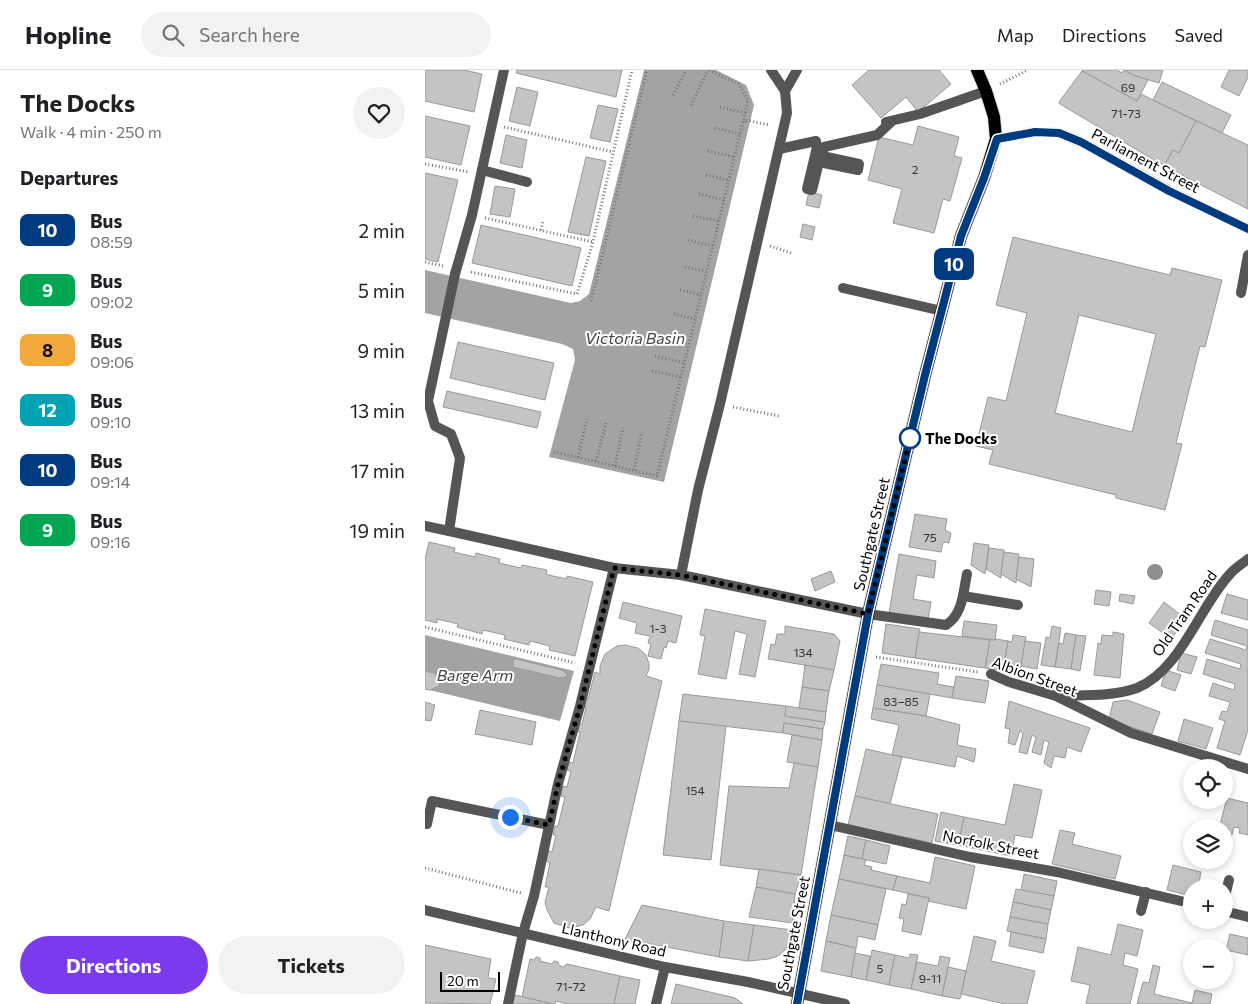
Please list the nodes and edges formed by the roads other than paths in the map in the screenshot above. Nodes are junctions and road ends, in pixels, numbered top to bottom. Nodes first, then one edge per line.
1 (504, 70) edge
2 (771, 70) edge
3 (797, 70) edge
4 (977, 70) edge
5 (785, 91) junction
6 (986, 91) junction
7 (997, 139) junction
8 (779, 149) junction
9 (481, 172) junction
10 (527, 182) dead end
11 (1248, 229) edge
12 (1248, 256) edge
13 (843, 288) dead end
14 (1241, 293) dead end
15 (942, 311) junction
16 (425, 526) edge
17 (449, 532) junction
18 (1248, 559) edge
19 (614, 568) junction
20 (967, 574) dead end
21 (681, 575) junction
22 (963, 596) junction
23 (1018, 605) dead end
24 (868, 614) junction
25 (991, 674) road end
26 (1056, 696) junction
27 (1248, 769) edge
28 (425, 824) edge
29 (549, 825) junction
30 (830, 825) junction
31 (1146, 892) junction
32 (1181, 901) dead end
33 (425, 910) edge
34 (1141, 911) dead end
35 (1233, 913) edge
36 (1248, 917) edge
37 (523, 933) junction
38 (665, 967) junction
39 (797, 999) edge
40 (508, 1004) edge
41 (656, 1004) edge
42 (845, 1004) edge

1 - 9 street
2 - 5 street
3 - 5 street
4 - 6 main road
5 - 8 street
6 - 7 main road
6 - 8 street
7 - 11 street, Parliament Street
7 - 15 main road, Southgate Street
8 - 21 street
9 - 10 street
9 - 17 street
12 - 14 street
13 - 15 street
15 - 24 main road, Southgate Street
16 - 17 street
17 - 19 street
18 - 26 street, Old Tram Road
19 - 21 street
19 - 29 street
20 - 22 street
21 - 24 street
22 - 23 street
22 - 24 street
24 - 30 main road, Southgate Street
25 - 26 street, Albion Street
26 - 27 street, Albion Street
28 - 29 street
29 - 37 street
30 - 31 street, Norfolk Street
30 - 39 main road, Southgate Street
31 - 32 street, Norfolk Street
31 - 34 street
33 - 37 street, Llanthony Road
35 - 36 street
37 - 38 street, Llanthony Road
37 - 40 street
38 - 39 street, Llanthony Road
38 - 41 street
39 - 42 street, Llanthony Road

